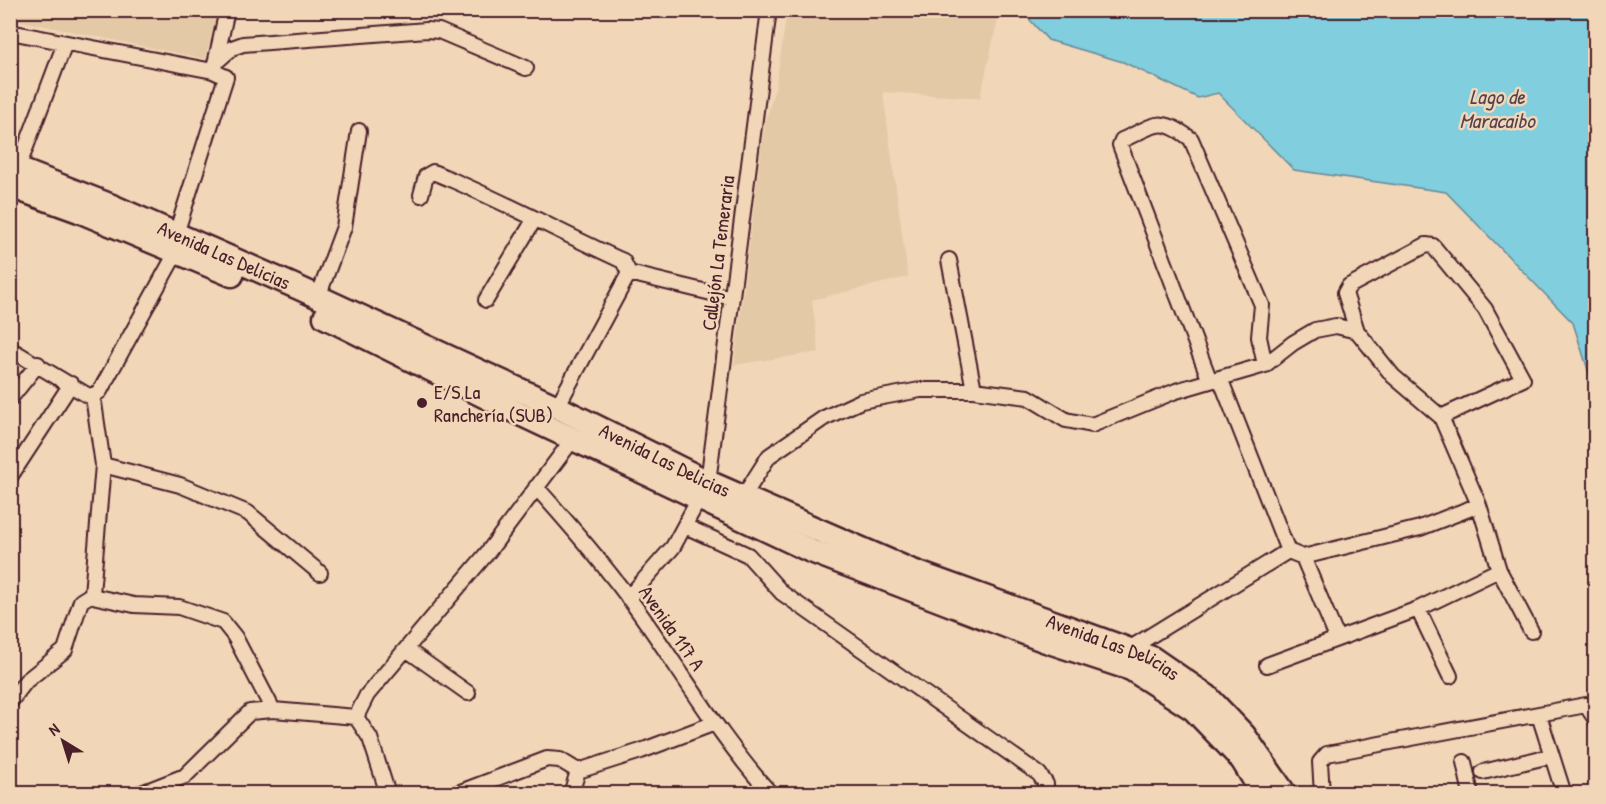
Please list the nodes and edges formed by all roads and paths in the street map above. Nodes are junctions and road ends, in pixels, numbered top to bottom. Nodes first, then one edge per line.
1 (226, 10) edge
2 (769, 10) edge
3 (10, 32) edge
4 (65, 43) junction
5 (214, 67) junction
6 (526, 68) dead end
7 (359, 131) dead end
8 (13, 174) edge
9 (421, 195) dead end
10 (534, 220) junction
11 (177, 243) junction
12 (949, 260) dead end
13 (629, 273) junction
14 (318, 297) junction
15 (732, 298) junction
16 (486, 300) dead end
17 (1357, 331) junction
18 (10, 349) edge
19 (38, 364) junction
20 (1265, 365) junction
21 (1215, 380) junction
22 (71, 384) junction
23 (974, 390) junction
24 (93, 396) junction
25 (10, 399) edge
26 (557, 407) junction
27 (1441, 417) junction
28 (573, 439) junction
29 (104, 465) junction
30 (10, 477) edge
31 (536, 488) junction
32 (704, 490) junction
33 (743, 497) junction
34 (1479, 505) junction
35 (685, 526) junction
36 (1288, 551) junction
37 (1303, 557) junction
38 (1499, 570) junction
39 (320, 573) dead end
40 (92, 594) junction
41 (628, 598) junction
42 (1418, 609) junction
43 (1531, 631) dead end
44 (1337, 638) junction
45 (406, 649) junction
46 (1128, 649) junction
47 (1267, 665) dead end
48 (1450, 675) dead end
49 (468, 693) dead end
50 (10, 702) edge
51 (1591, 703) edge
52 (273, 710) junction
53 (1539, 715) junction
54 (356, 717) junction
55 (1596, 720) edge
56 (715, 723) junction
57 (1551, 756) junction
58 (1464, 762) dead end
59 (578, 771) junction
60 (1483, 772) dead end
61 (139, 794) edge
62 (388, 794) edge
63 (455, 794) edge
64 (571, 794) edge
65 (771, 794) edge
66 (1042, 794) edge
67 (1263, 794) edge
68 (1285, 794) edge
69 (1322, 794) edge
70 (1471, 794) edge
71 (1564, 794) edge

1 - 5 street
2 - 15 street, Callejón La Temeraria
3 - 4 street
4 - 5 street
4 - 8 street
5 - 6 street
5 - 11 street
7 - 14 street
8 - 11 main road, Avenida Las Delicias
9 - 10 street
10 - 13 street
10 - 16 street
11 - 14 main road, Avenida Las Delicias
11 - 24 street
11 - 28 main road, Avenida Las Delicias
12 - 23 street
13 - 15 street
13 - 26 street
14 - 26 main road, Avenida Las Delicias
15 - 32 street, Callejón La Temeraria
17 - 20 street
17 - 27 street
17 - 27 street
18 - 19 street
19 - 22 street
19 - 25 street
20 - 21 street
20 - 21 street
21 - 23 street
21 - 36 street
22 - 24 street
22 - 30 street
23 - 33 street
24 - 29 street
26 - 32 main road, Avenida Las Delicias
27 - 34 street
28 - 31 street
28 - 32 main road, Avenida Las Delicias
29 - 39 street
29 - 40 street
31 - 41 street, Avenida 117 A
31 - 45 street
32 - 33 main road, Avenida Las Delicias
32 - 35 street
32 - 67 main road, Avenida Las Delicias
33 - 46 main road, Avenida Las Delicias
34 - 37 street
34 - 38 street
35 - 41 street
35 - 66 street
36 - 37 street
36 - 46 street
37 - 44 street
38 - 42 street
38 - 43 street
40 - 50 street
40 - 52 street
41 - 56 street, Avenida 117 A
42 - 44 street
42 - 48 street
44 - 47 street
45 - 49 street
45 - 54 street
46 - 68 main road, Avenida Las Delicias
51 - 53 street
51 - 55 street
52 - 54 street
52 - 61 street
53 - 57 street
53 - 69 street
54 - 62 street
56 - 59 street
56 - 65 street, Avenida 117 A
57 - 60 street
57 - 71 street
58 - 70 street
59 - 63 street
59 - 64 street

